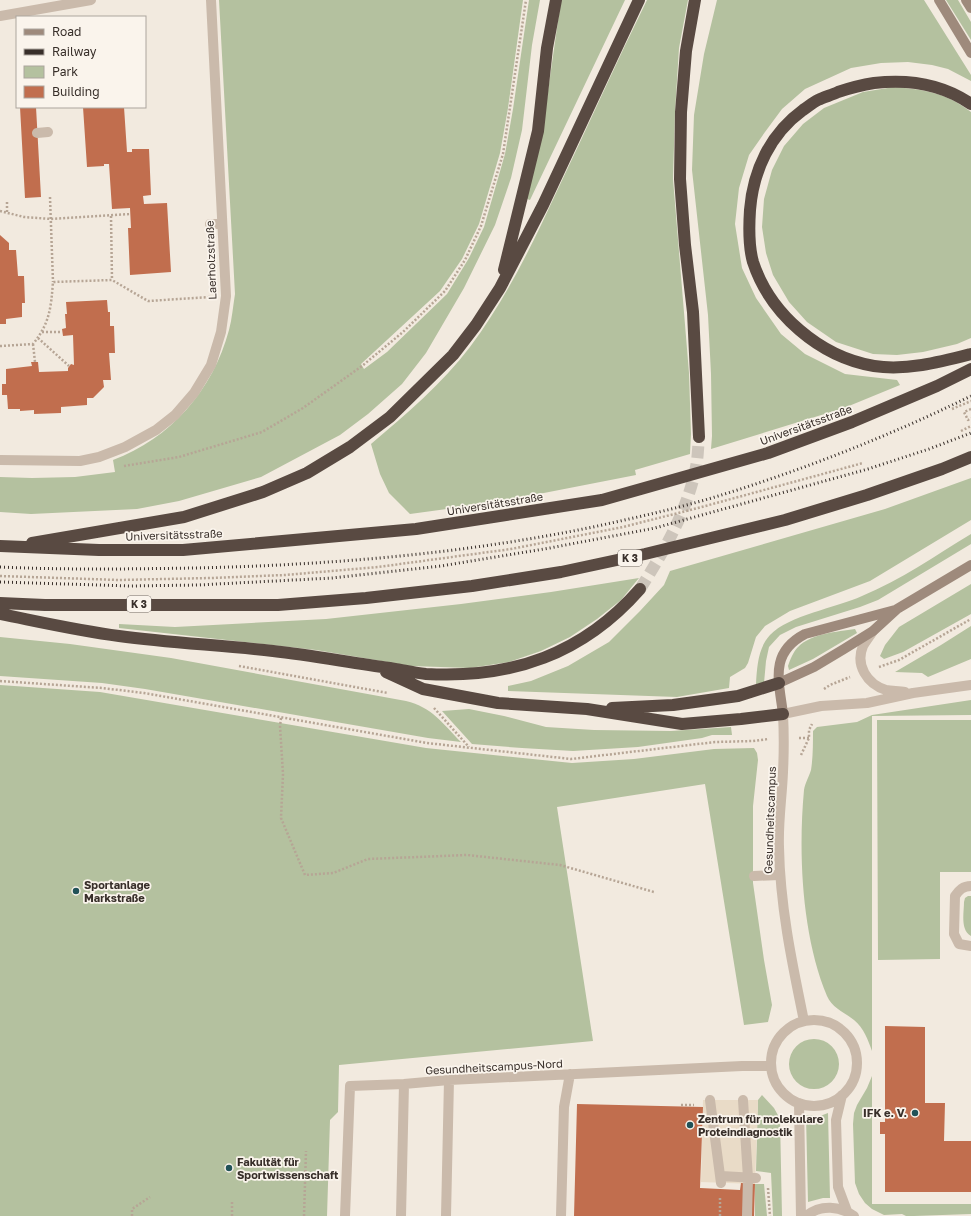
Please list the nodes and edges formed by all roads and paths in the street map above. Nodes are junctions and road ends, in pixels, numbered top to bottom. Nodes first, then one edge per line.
1 (90, 0) edge
2 (211, 0) edge
3 (526, 0) edge
4 (556, 0) edge
5 (639, 0) edge
6 (695, 0) edge
7 (939, 0) edge
8 (966, 0) edge
9 (971, 8) edge
10 (0, 16) edge
11 (971, 53) edge
12 (971, 104) edge
13 (48, 132) dead end
14 (38, 133) dead end
15 (50, 197) dead end
16 (8, 200) dead end
17 (0, 211) edge
18 (7, 212) junction
19 (131, 214) dead end
20 (110, 216) junction
21 (51, 220) junction
22 (210, 224) dead end
23 (222, 224) junction
24 (112, 280) junction
25 (53, 282) junction
26 (500, 288) junction
27 (226, 296) junction
28 (42, 332) junction
29 (62, 332) dead end
30 (38, 338) junction
31 (33, 344) junction
32 (0, 346) edge
33 (971, 354) edge
34 (35, 362) dead end
35 (70, 366) dead end
36 (971, 368) edge
37 (971, 401) edge
38 (952, 409) dead end
39 (971, 409) edge
40 (971, 418) edge
41 (971, 426) edge
42 (961, 431) dead end
43 (699, 437) tunnel mouth
44 (99, 457) junction
45 (971, 457) edge
46 (0, 460) edge
47 (863, 463) dead end
48 (3, 546) edge
49 (971, 565) edge
50 (0, 576) edge
51 (640, 589) tunnel mouth
52 (0, 603) edge
53 (897, 609) junction
54 (0, 614) edge
55 (971, 619) edge
56 (873, 630) junction
57 (237, 666) dead end
58 (374, 666) junction
59 (863, 672) junction
60 (0, 681) edge
61 (779, 683) junction
62 (971, 685) edge
63 (913, 693) junction
64 (391, 694) dead end
65 (437, 707) dead end
66 (587, 710) junction
67 (783, 714) junction
68 (282, 718) junction
69 (817, 722) dead end
70 (784, 738) junction
71 (809, 738) dead end
72 (470, 748) junction
73 (780, 875) junction
74 (754, 876) dead end
75 (971, 886) edge
76 (654, 892) dead end
77 (971, 946) edge
78 (804, 1021) junction
79 (771, 1066) junction
80 (570, 1074) junction
81 (449, 1080) junction
82 (404, 1084) junction
83 (842, 1095) junction
84 (710, 1100) dead end
85 (743, 1100) dead end
86 (799, 1103) junction
87 (681, 1105) dead end
88 (699, 1105) dead end
89 (306, 1151) dead end
90 (752, 1178) junction
91 (150, 1197) dead end
92 (232, 1200) dead end
93 (851, 1214) edge
94 (132, 1216) edge
95 (232, 1216) edge
96 (304, 1216) edge
97 (345, 1216) edge
98 (400, 1216) edge
99 (446, 1216) edge
100 (562, 1216) edge
101 (747, 1216) edge
102 (770, 1216) edge
103 (801, 1216) edge
104 (806, 1216) edge

1 - 10 street
2 - 23 street, Laerholzstraße
3 - 44 path
4 - 26 highway
5 - 26 highway
6 - 43 highway
7 - 11 street
8 - 9 street
12 - 33 highway
13 - 14 street
15 - 21 path
16 - 18 path
17 - 18 path
18 - 21 path
19 - 20 path
20 - 21 path
20 - 24 path
21 - 25 path
22 - 23 street
23 - 27 street, Laerholzstraße
24 - 25 path
24 - 27 path
25 - 28 path
26 - 48 highway
27 - 44 street, Laerholzstraße
28 - 29 path
28 - 30 path
30 - 31 path
30 - 35 path
31 - 32 path
31 - 34 path
36 - 48 highway, Universitätsstraße
37 - 38 path
39 - 40 path
41 - 42 path
44 - 46 street, Laerholzstraße
45 - 52 highway, K 3
47 - 50 path
49 - 53 street
51 - 58 highway
53 - 56 street
53 - 61 street
54 - 58 highway
55 - 59 path
56 - 59 street
56 - 61 street
57 - 64 path
58 - 66 highway
59 - 63 street
60 - 68 path
61 - 66 highway
61 - 67 street
62 - 63 street
63 - 67 street
65 - 72 path
66 - 67 highway
67 - 70 street, Gesundheitscampus
68 - 72 path
68 - 76 path
69 - 71 path
70 - 72 path
70 - 73 street, Gesundheitscampus
73 - 74 street
73 - 78 street, Gesundheitscampus
75 - 77 street
78 - 79 street
78 - 83 street
79 - 80 street, Gesundheitscampus-Nord
79 - 86 street
80 - 81 street, Gesundheitscampus-Nord
80 - 100 street
81 - 82 street, Gesundheitscampus-Nord
81 - 99 street
82 - 97 street, Gesundheitscampus-Nord
82 - 98 street
83 - 86 street
83 - 93 street
84 - 90 street
85 - 90 street
86 - 103 street
87 - 88 path
89 - 96 path
90 - 101 street
90 - 102 path
91 - 94 path
92 - 95 path
93 - 104 street

